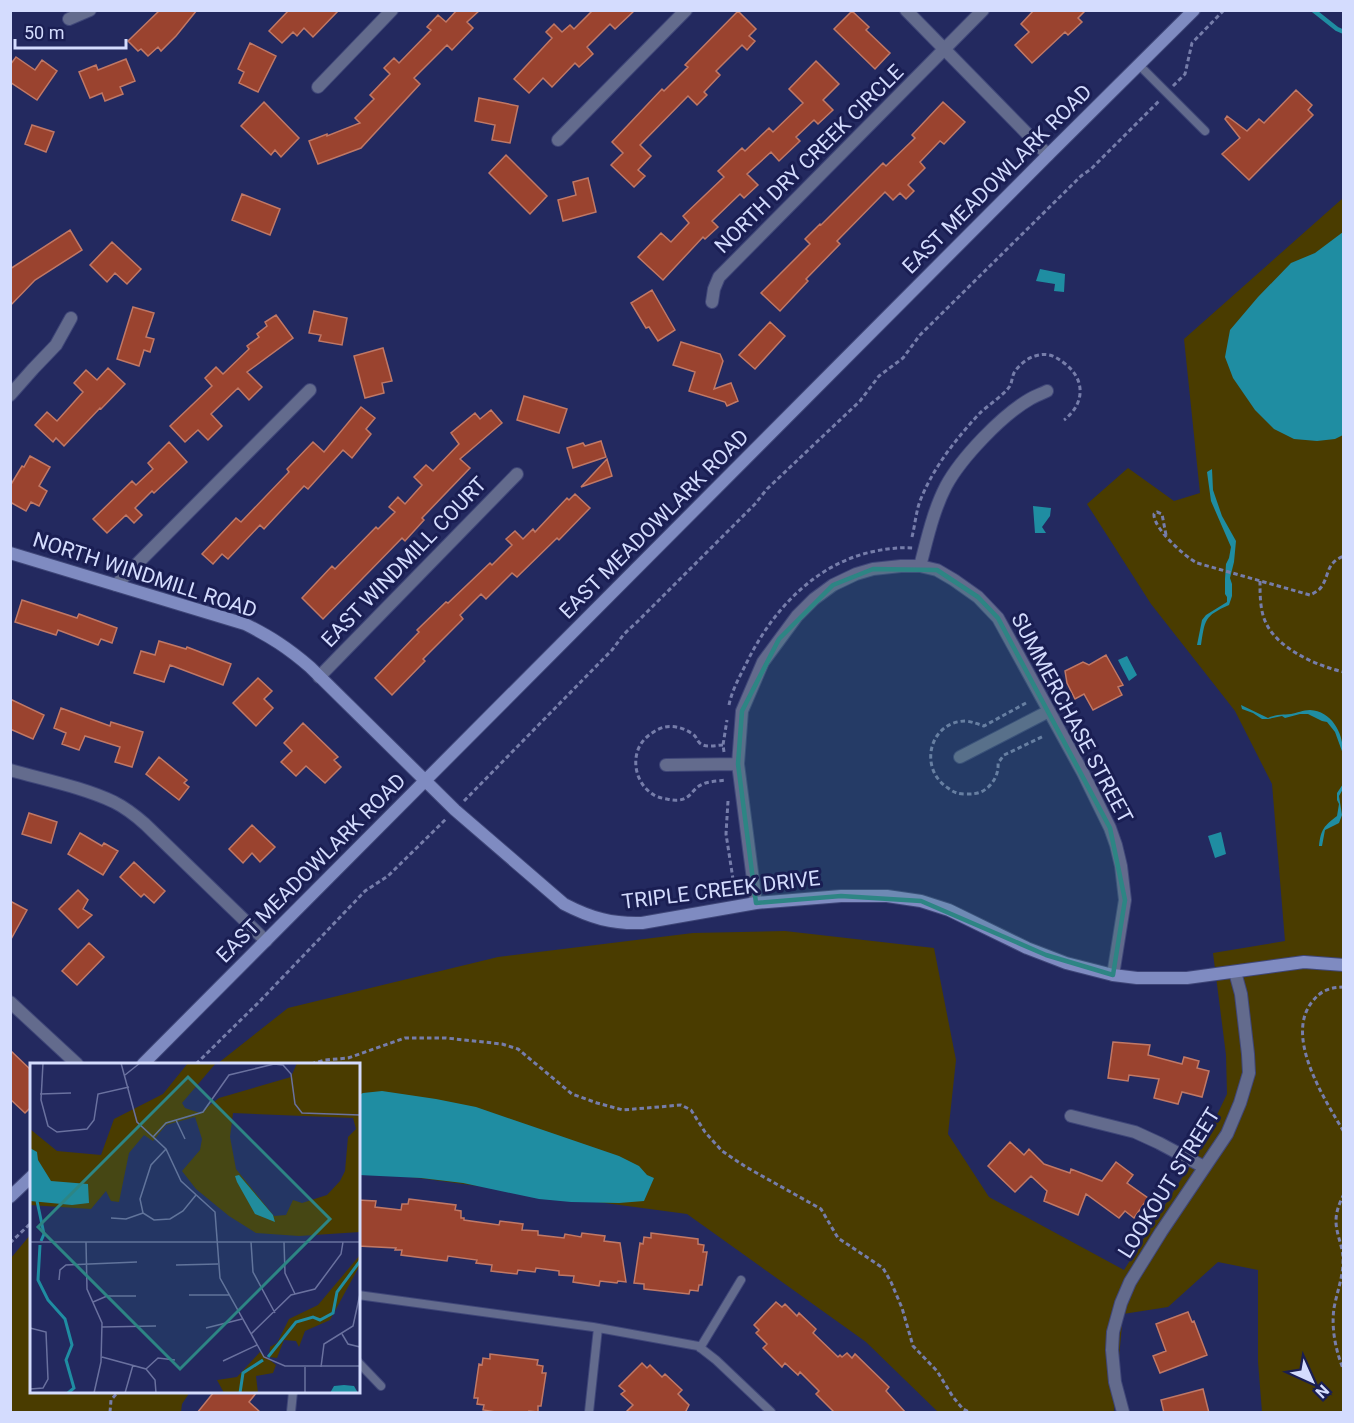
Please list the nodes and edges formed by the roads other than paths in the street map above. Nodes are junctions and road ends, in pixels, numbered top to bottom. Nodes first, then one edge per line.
1 (90, 10) edge
2 (392, 10) edge
3 (686, 10) edge
4 (906, 10) edge
5 (983, 10) edge
6 (1194, 10) edge
7 (69, 19) dead end
8 (945, 50) junction
9 (1139, 64) junction
10 (318, 87) dead end
11 (1205, 131) dead end
12 (558, 140) dead end
13 (1048, 155) junction
14 (712, 302) dead end
15 (71, 318) dead end
16 (310, 390) dead end
17 (1047, 391) dead end
18 (10, 395) edge
19 (517, 474) dead end
20 (10, 553) edge
21 (920, 567) junction
22 (116, 585) junction
23 (320, 677) junction
24 (1049, 711) junction
25 (960, 757) dead end
26 (731, 764) junction
27 (666, 765) dead end
28 (10, 770) edge
29 (425, 781) junction
30 (756, 903) junction
31 (266, 941) junction
32 (1344, 965) edge
33 (1235, 972) junction
34 (1113, 975) junction
35 (10, 1002) edge
36 (75, 1063) edge
37 (145, 1063) edge
38 (1071, 1116) dead end
39 (1204, 1167) junction
40 (30, 1178) edge
41 (10, 1197) edge
42 (741, 1280) dead end
43 (360, 1295) edge
44 (598, 1328) junction
45 (700, 1348) junction
46 (360, 1364) edge
47 (381, 1386) dead end
48 (293, 1393) edge
49 (291, 1413) edge
50 (589, 1413) edge
51 (771, 1413) edge
52 (1123, 1413) edge

1 - 7 street
2 - 10 street
3 - 12 street
4 - 8 street
5 - 8 street, NORTH DRY CREEK CIRCLE
6 - 9 main road, EAST MEADOWLARK ROAD
8 - 13 street
8 - 14 street, NORTH DRY CREEK CIRCLE
9 - 11 lane
9 - 13 main road, EAST MEADOWLARK ROAD
13 - 29 main road, EAST MEADOWLARK ROAD
15 - 18 street
16 - 22 street
17 - 21 street
19 - 23 street, EAST WINDMILL COURT
20 - 22 main road, NORTH WINDMILL ROAD
21 - 24 street, SUMMERCHASE STREET
21 - 26 street, SUMMERCHASE STREET
22 - 23 main road, NORTH WINDMILL ROAD
23 - 29 main road, NORTH WINDMILL ROAD
24 - 25 street
24 - 34 street, SUMMERCHASE STREET
26 - 27 street
26 - 30 street, SUMMERCHASE STREET
28 - 31 street
29 - 30 main road, TRIPLE CREEK DRIVE
29 - 31 main road, EAST MEADOWLARK ROAD
30 - 34 main road, TRIPLE CREEK DRIVE
31 - 37 main road, EAST MEADOWLARK ROAD
32 - 33 main road, TRIPLE CREEK DRIVE
33 - 34 main road, TRIPLE CREEK DRIVE
33 - 39 street, LOOKOUT STREET
35 - 36 street
38 - 39 street
39 - 52 street, LOOKOUT STREET
40 - 41 main road
42 - 45 lane
43 - 44 lane
44 - 45 lane
44 - 50 lane
45 - 51 lane
46 - 47 lane
48 - 49 lane

